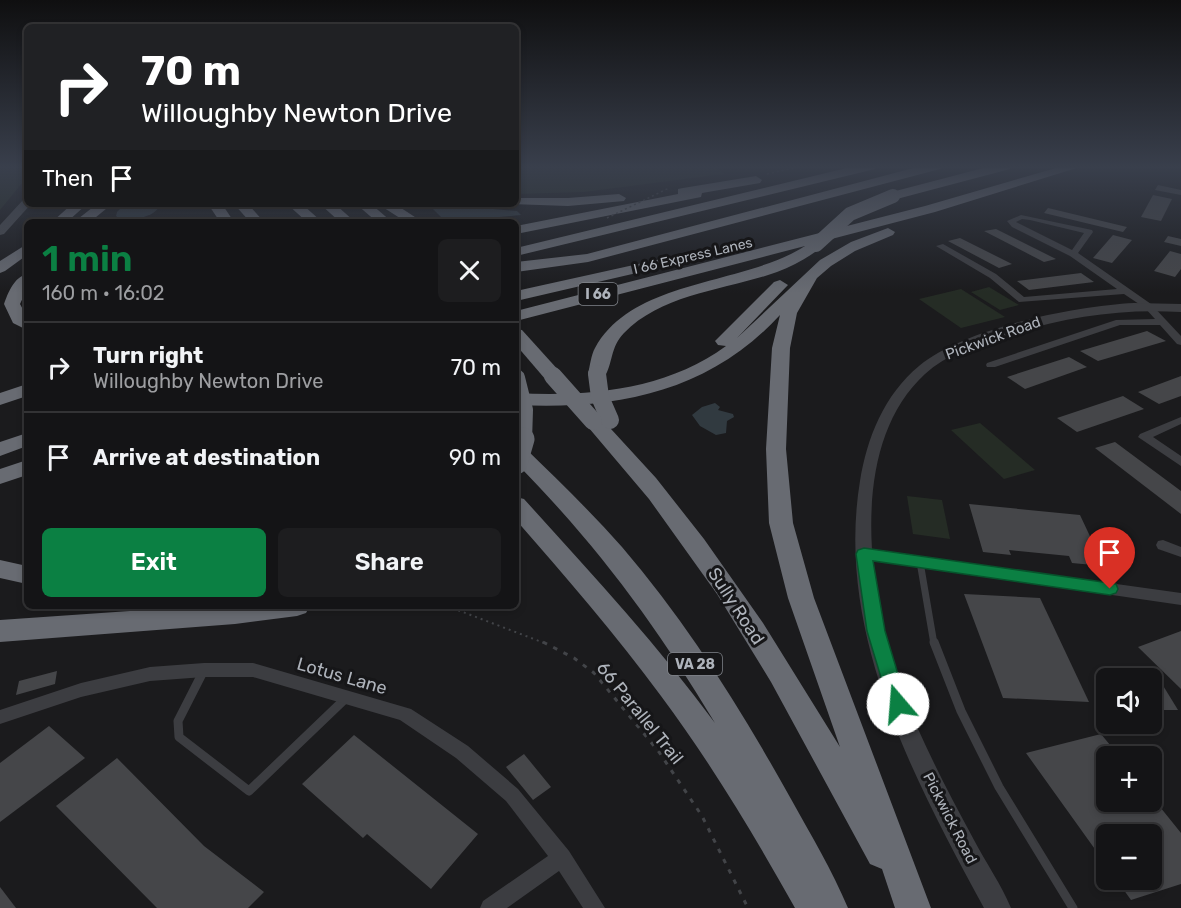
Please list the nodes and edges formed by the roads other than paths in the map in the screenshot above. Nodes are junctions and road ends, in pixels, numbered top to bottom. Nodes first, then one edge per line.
1 (21, 208) edge
2 (58, 208) edge
3 (75, 208) edge
4 (99, 208) edge
5 (299, 208) edge
6 (332, 208) edge
7 (368, 208) edge
8 (392, 208) edge
9 (624, 208) edge
10 (717, 208) edge
11 (720, 208) edge
12 (720, 208) edge
13 (776, 208) edge
14 (858, 208) edge
15 (895, 208) edge
16 (926, 208) edge
17 (949, 208) edge
18 (704, 212) junction
19 (47, 219) edge
20 (62, 219) edge
21 (83, 219) edge
22 (312, 219) edge
23 (344, 219) edge
24 (381, 219) edge
25 (411, 219) edge
26 (519, 229) edge
27 (0, 232) edge
28 (519, 242) edge
29 (24, 243) edge
30 (940, 246) dead end
31 (24, 250) edge
32 (519, 251) edge
33 (1073, 254) junction
34 (519, 264) edge
35 (4, 265) edge
36 (519, 265) edge
37 (24, 267) edge
38 (800, 267) junction
39 (24, 285) edge
40 (0, 287) edge
41 (1125, 291) junction
42 (519, 295) edge
43 (1148, 306) junction
44 (1181, 309) edge
45 (519, 315) edge
46 (1161, 322) junction
47 (24, 323) edge
48 (519, 337) edge
49 (1181, 342) edge
50 (991, 366) dead end
51 (24, 381) edge
52 (0, 387) edge
53 (519, 388) edge
54 (24, 391) edge
55 (0, 399) edge
56 (519, 399) edge
57 (1181, 420) edge
58 (602, 421) junction
59 (24, 440) edge
60 (0, 449) edge
61 (519, 454) edge
62 (519, 455) edge
63 (1181, 462) edge
64 (24, 468) edge
65 (0, 477) edge
66 (519, 508) edge
67 (1163, 545) dead end
68 (1181, 552) edge
69 (864, 554) junction
70 (920, 562) junction
71 (0, 569) edge
72 (24, 574) edge
73 (1181, 599) edge
74 (272, 609) edge
75 (0, 631) edge
76 (204, 670) junction
77 (346, 698) junction
78 (0, 717) edge
79 (562, 858) junction
80 (490, 908) edge
81 (595, 908) edge
82 (815, 908) edge
83 (830, 908) edge
84 (913, 908) edge
85 (998, 908) edge
86 (1073, 908) edge

1 - 27 main road
2 - 19 highway
3 - 20 highway
4 - 21 highway
5 - 22 highway
6 - 23 highway
7 - 24 highway
8 - 25 highway
9 - 26 highway
10 - 18 highway
11 - 18 highway
12 - 18 highway
13 - 36 highway
14 - 38 highway, bridge
15 - 42 highway, I 66 Express Lanes
16 - 45 highway, I 66
17 - 38 highway
18 - 28 highway
18 - 32 highway
18 - 34 highway
29 - 35 highway
30 - 41 street
31 - 35 highway
33 - 33 street
33 - 41 street
37 - 40 highway
38 - 56 highway
38 - 58 highway, bridge
38 - 84 highway
39 - 47 highway
41 - 43 street
43 - 44 street, Pickwick Road
43 - 46 street
43 - 69 street, Pickwick Road
46 - 49 street
46 - 50 street
48 - 58 highway, Sully Road, bridge
51 - 52 highway
53 - 61 highway, bridge
54 - 55 highway
57 - 63 street
58 - 84 highway, Sully Road
59 - 60 highway
62 - 83 highway, VA 28
64 - 65 highway
66 - 82 highway
67 - 68 street
69 - 70 street
69 - 85 street, Pickwick Road
70 - 73 street
70 - 86 lane
71 - 72 highway
74 - 75 highway
76 - 77 street, Lotus Lane
76 - 77 lane
76 - 78 street, Lotus Lane
77 - 79 street, Lotus Lane
79 - 80 street
79 - 81 street, Lotus Lane

